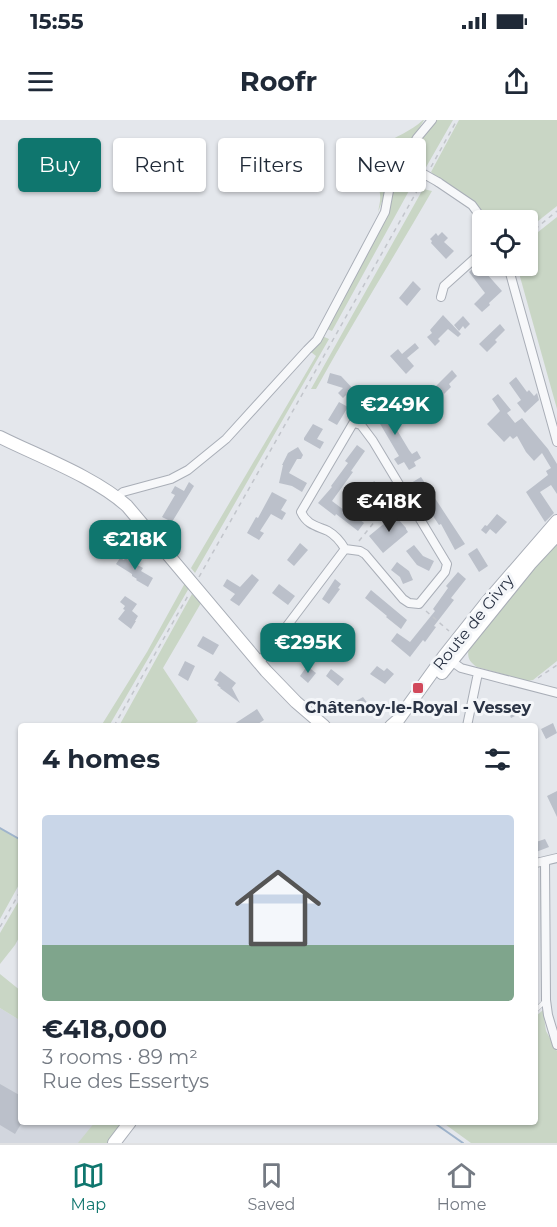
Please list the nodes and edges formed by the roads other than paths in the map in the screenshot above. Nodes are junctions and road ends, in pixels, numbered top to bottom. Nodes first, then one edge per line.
1 (432, 120) edge
2 (417, 138) edge
3 (426, 175) edge
4 (388, 192) edge
5 (476, 210) edge
6 (472, 261) edge
7 (511, 276) edge
8 (441, 297) dead end
9 (365, 403) dead end
10 (354, 423) junction
11 (0, 437) edge
12 (557, 442) edge
13 (117, 497) junction
14 (557, 521) edge
15 (557, 535) edge
16 (349, 549) junction
17 (528, 556) junction
18 (448, 659) junction
19 (259, 663) junction
20 (478, 672) junction
21 (557, 693) edge
22 (320, 723) edge
23 (394, 723) edge
24 (402, 723) edge
25 (468, 723) edge
26 (557, 858) edge
27 (540, 862) edge
28 (546, 1000) junction
29 (538, 1008) edge
30 (557, 1045) edge
31 (128, 1125) edge
32 (114, 1143) edge

1 - 2 street
3 - 5 street, bridge
4 - 13 street
6 - 8 street
7 - 12 street
9 - 10 street
10 - 16 street
10 - 16 street
11 - 13 main road
13 - 19 main road
14 - 17 main road, Route de Givry
15 - 17 main road, Route de Givry
16 - 19 street
17 - 18 main road, Route de Givry
17 - 18 main road, Route de Givry
18 - 20 street
18 - 23 main road, Route de Givry
18 - 24 main road, Route de Givry
19 - 22 main road
20 - 21 street
20 - 25 street
26 - 27 street
27 - 28 street
28 - 29 lane
28 - 30 street
31 - 32 main road

